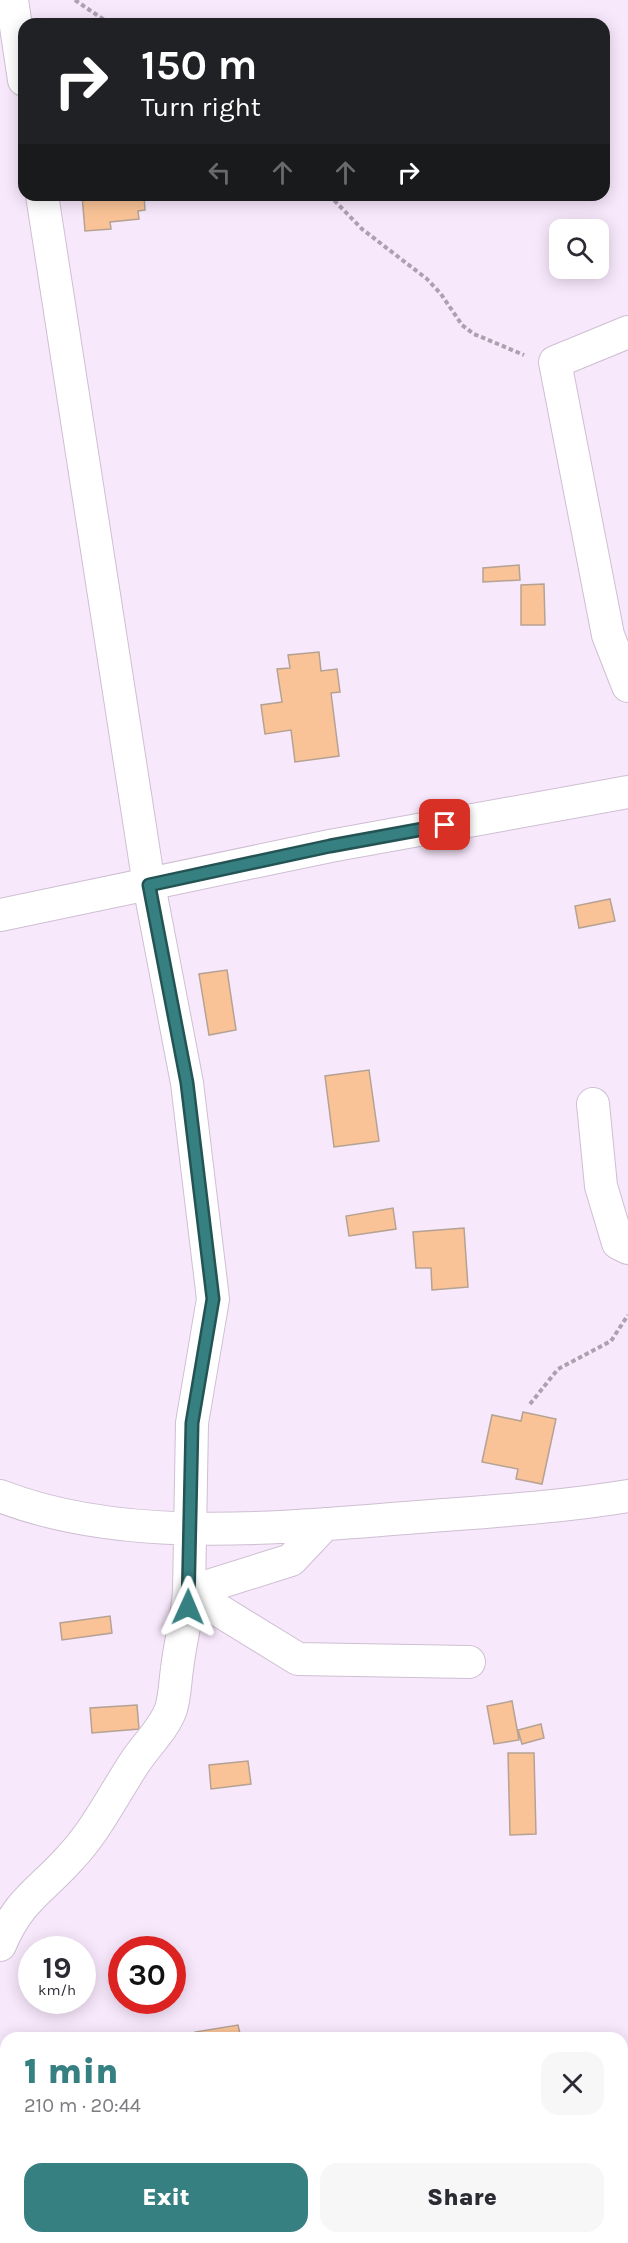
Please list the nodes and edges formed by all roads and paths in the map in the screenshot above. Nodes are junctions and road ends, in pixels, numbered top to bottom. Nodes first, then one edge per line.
1 (12, 0) edge
2 (75, 0) edge
3 (101, 18) edge
4 (18, 40) edge
5 (43, 201) edge
6 (335, 201) edge
7 (628, 332) edge
8 (555, 362) junction
9 (628, 686) edge
10 (628, 792) edge
11 (149, 885) junction
12 (0, 915) edge
13 (593, 1104) dead end
14 (628, 1248) edge
15 (628, 1315) edge
16 (530, 1404) dead end
17 (0, 1496) edge
18 (628, 1496) edge
19 (325, 1524) junction
20 (188, 1531) junction
21 (189, 1592) junction
22 (469, 1662) dead end
23 (0, 1945) edge

1 - 4 street
2 - 3 path
5 - 11 street
6 - 8 path
7 - 8 street
8 - 9 street
10 - 11 street
11 - 12 street
11 - 20 street
13 - 14 street
15 - 16 path
17 - 20 street
18 - 19 street
19 - 20 street
19 - 21 street
20 - 21 street
21 - 22 street
21 - 23 street

